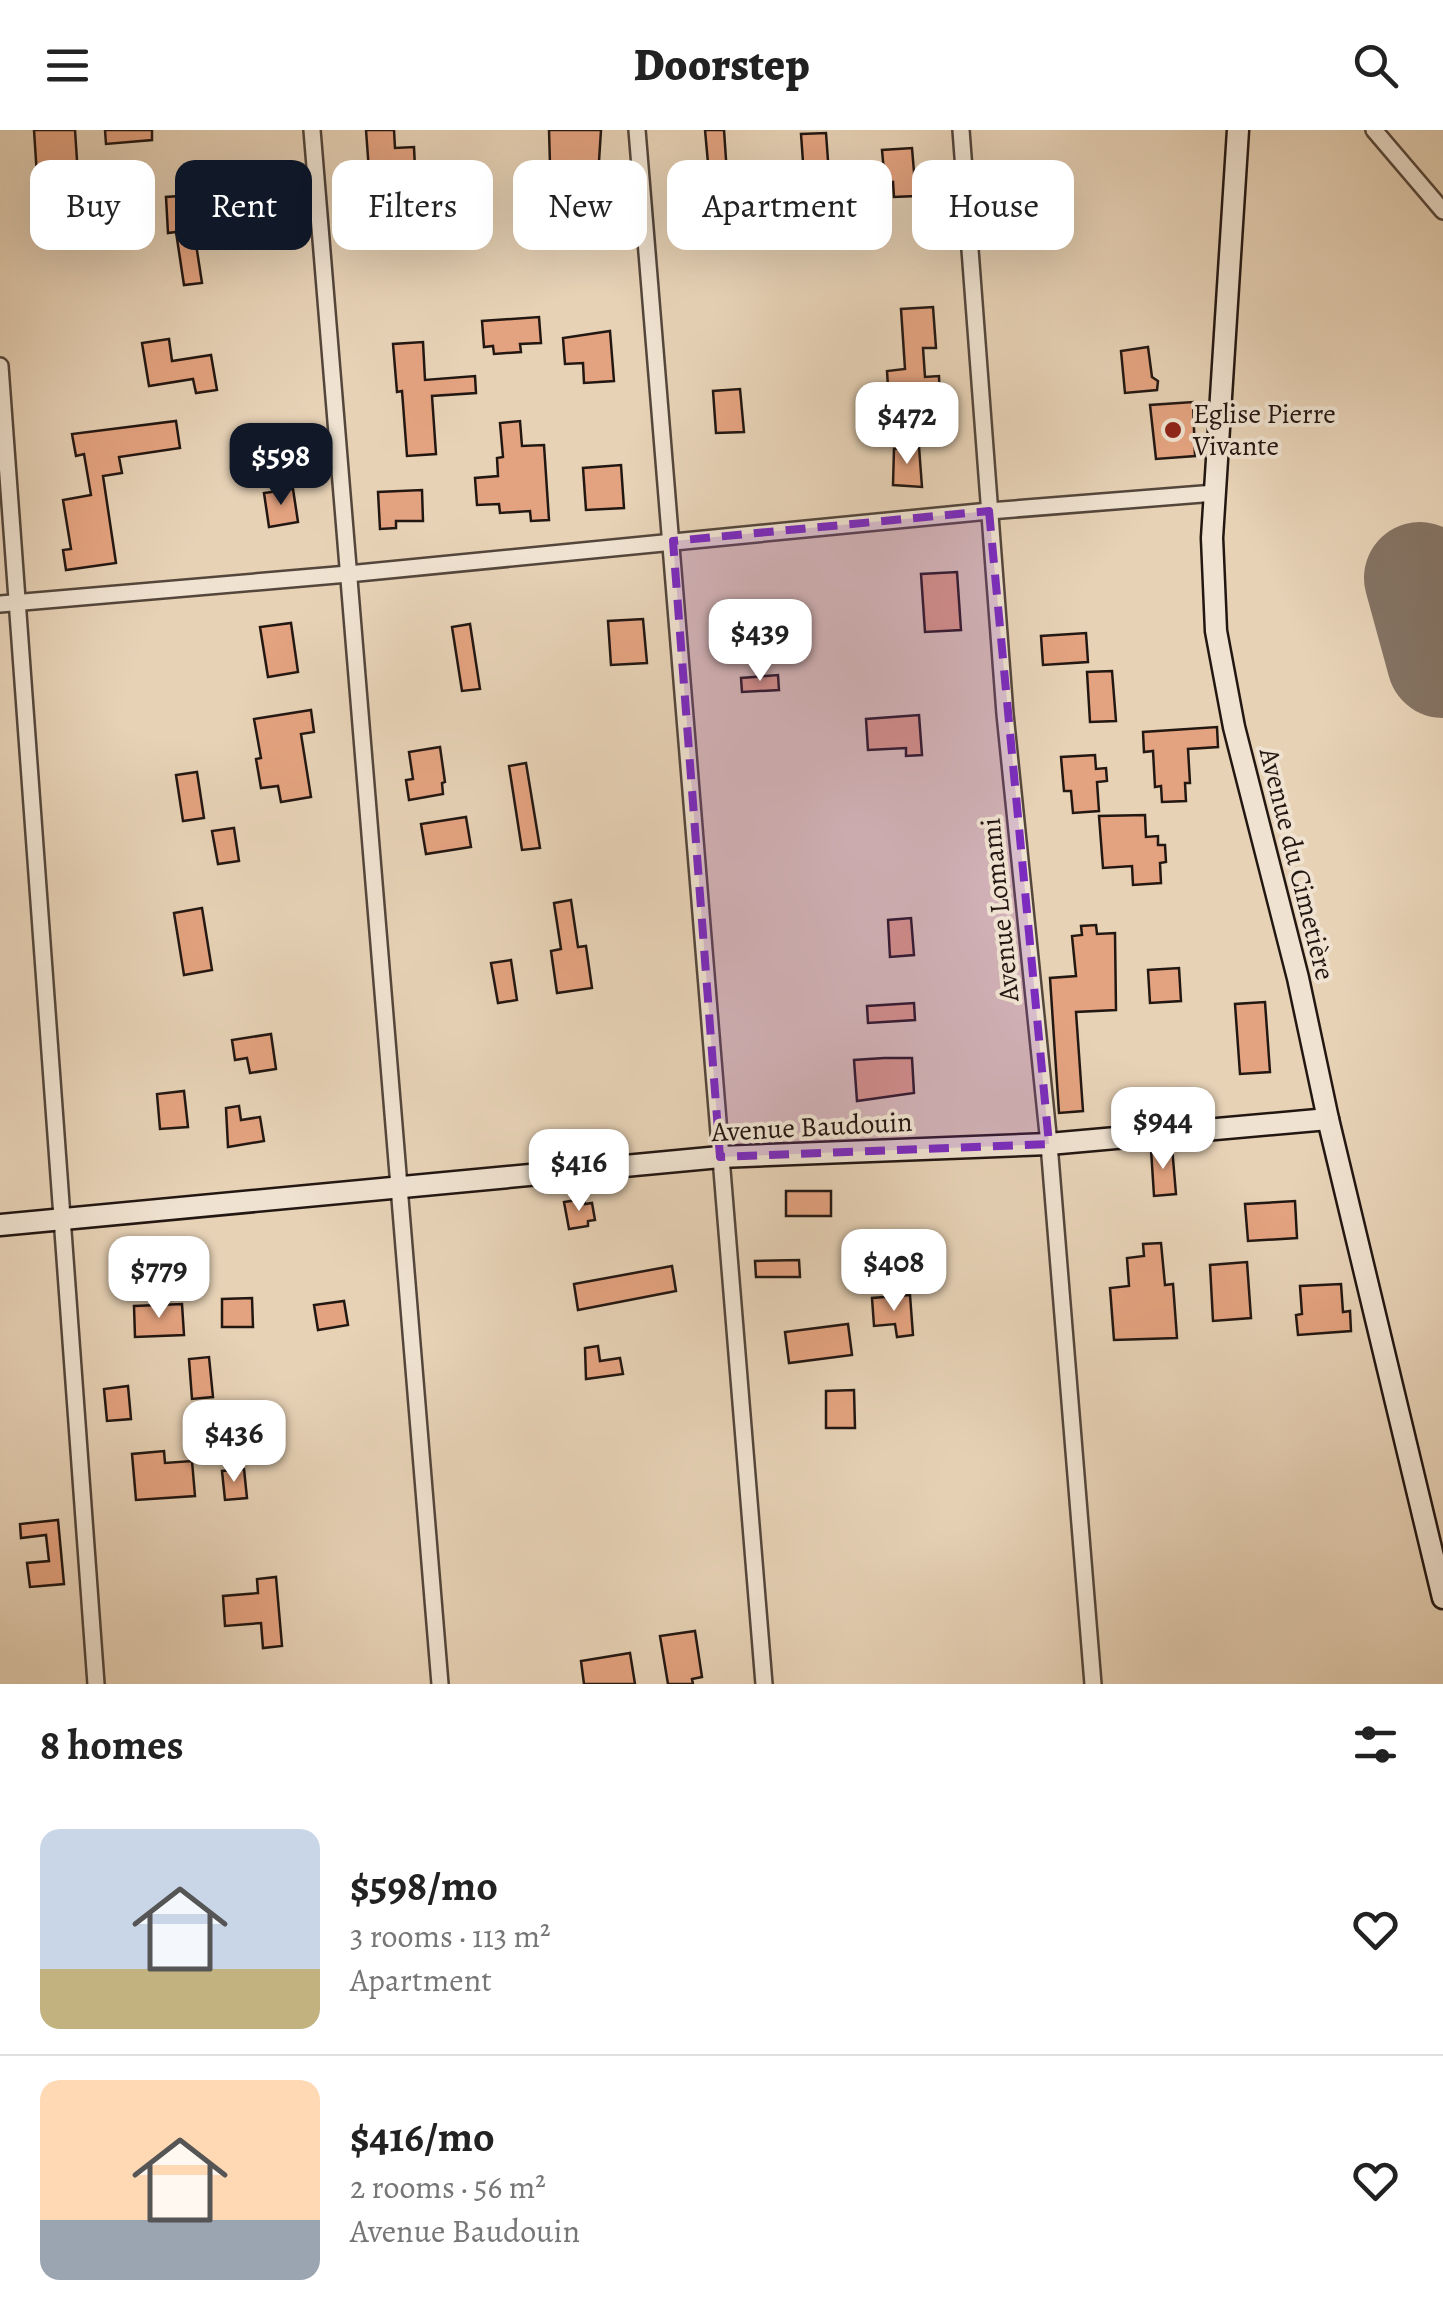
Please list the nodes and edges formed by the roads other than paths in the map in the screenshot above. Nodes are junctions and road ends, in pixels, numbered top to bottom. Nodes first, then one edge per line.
1 (312, 130) edge
2 (637, 130) edge
3 (961, 130) edge
4 (1238, 130) edge
5 (1374, 130) edge
6 (1443, 211) edge
7 (0, 366) edge
8 (1215, 494) junction
9 (989, 512) junction
10 (673, 541) junction
11 (348, 574) junction
12 (18, 602) junction
13 (0, 604) edge
14 (1328, 1119) junction
15 (1049, 1144) junction
16 (720, 1157) junction
17 (399, 1188) junction
18 (63, 1219) junction
19 (0, 1225) edge
20 (1443, 1598) edge
21 (96, 1684) edge
22 (440, 1684) edge
23 (764, 1684) edge
24 (1093, 1684) edge

1 - 11 street
2 - 10 street
3 - 9 street, Avenue Lomami
4 - 8 street, Avenue du Cimetière
5 - 6 street
7 - 12 street
8 - 9 street
8 - 14 street, Avenue du Cimetière
9 - 10 street
9 - 15 street, Avenue Lomami
10 - 11 street
10 - 16 street
11 - 12 street
11 - 17 street
12 - 13 street
12 - 18 street
14 - 15 street, Avenue Baudouin
14 - 20 street, Avenue du Cimetière
15 - 16 street, Avenue Baudouin
15 - 24 street, Avenue Lomami
16 - 17 street, Avenue Baudouin
16 - 23 street
17 - 18 street, Avenue Baudouin
17 - 22 street
18 - 19 street, Avenue Baudouin
18 - 21 street

